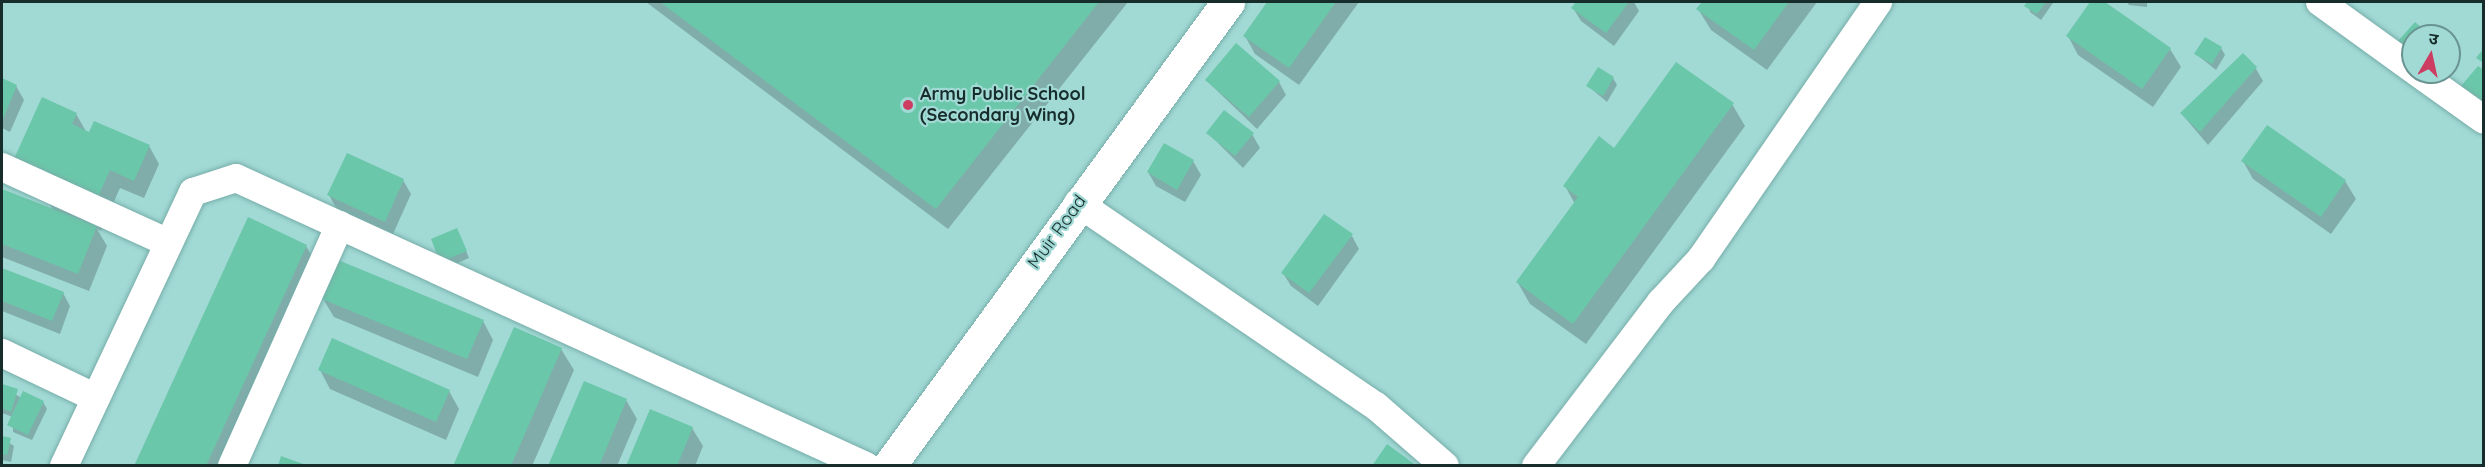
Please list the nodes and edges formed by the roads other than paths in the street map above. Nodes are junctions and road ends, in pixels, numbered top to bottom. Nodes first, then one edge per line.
1 (1228, 2) edge
2 (1878, 2) edge
3 (2320, 2) edge
4 (2401, 60) edge
5 (2434, 84) edge
6 (2484, 120) edge
7 (2, 167) edge
8 (1078, 203) junction
9 (340, 225) junction
10 (169, 243) junction
11 (2, 353) edge
12 (96, 398) junction
13 (64, 465) edge
14 (232, 465) edge
15 (866, 465) edge
16 (889, 465) edge
17 (1445, 465) edge
18 (1536, 465) edge

1 - 8 main road, Muir Road
2 - 18 street
3 - 4 street
5 - 6 street
7 - 10 street
8 - 16 main road, Muir Road
8 - 17 street
9 - 10 street
9 - 14 street
9 - 15 street
10 - 12 street
11 - 12 street
12 - 13 street

